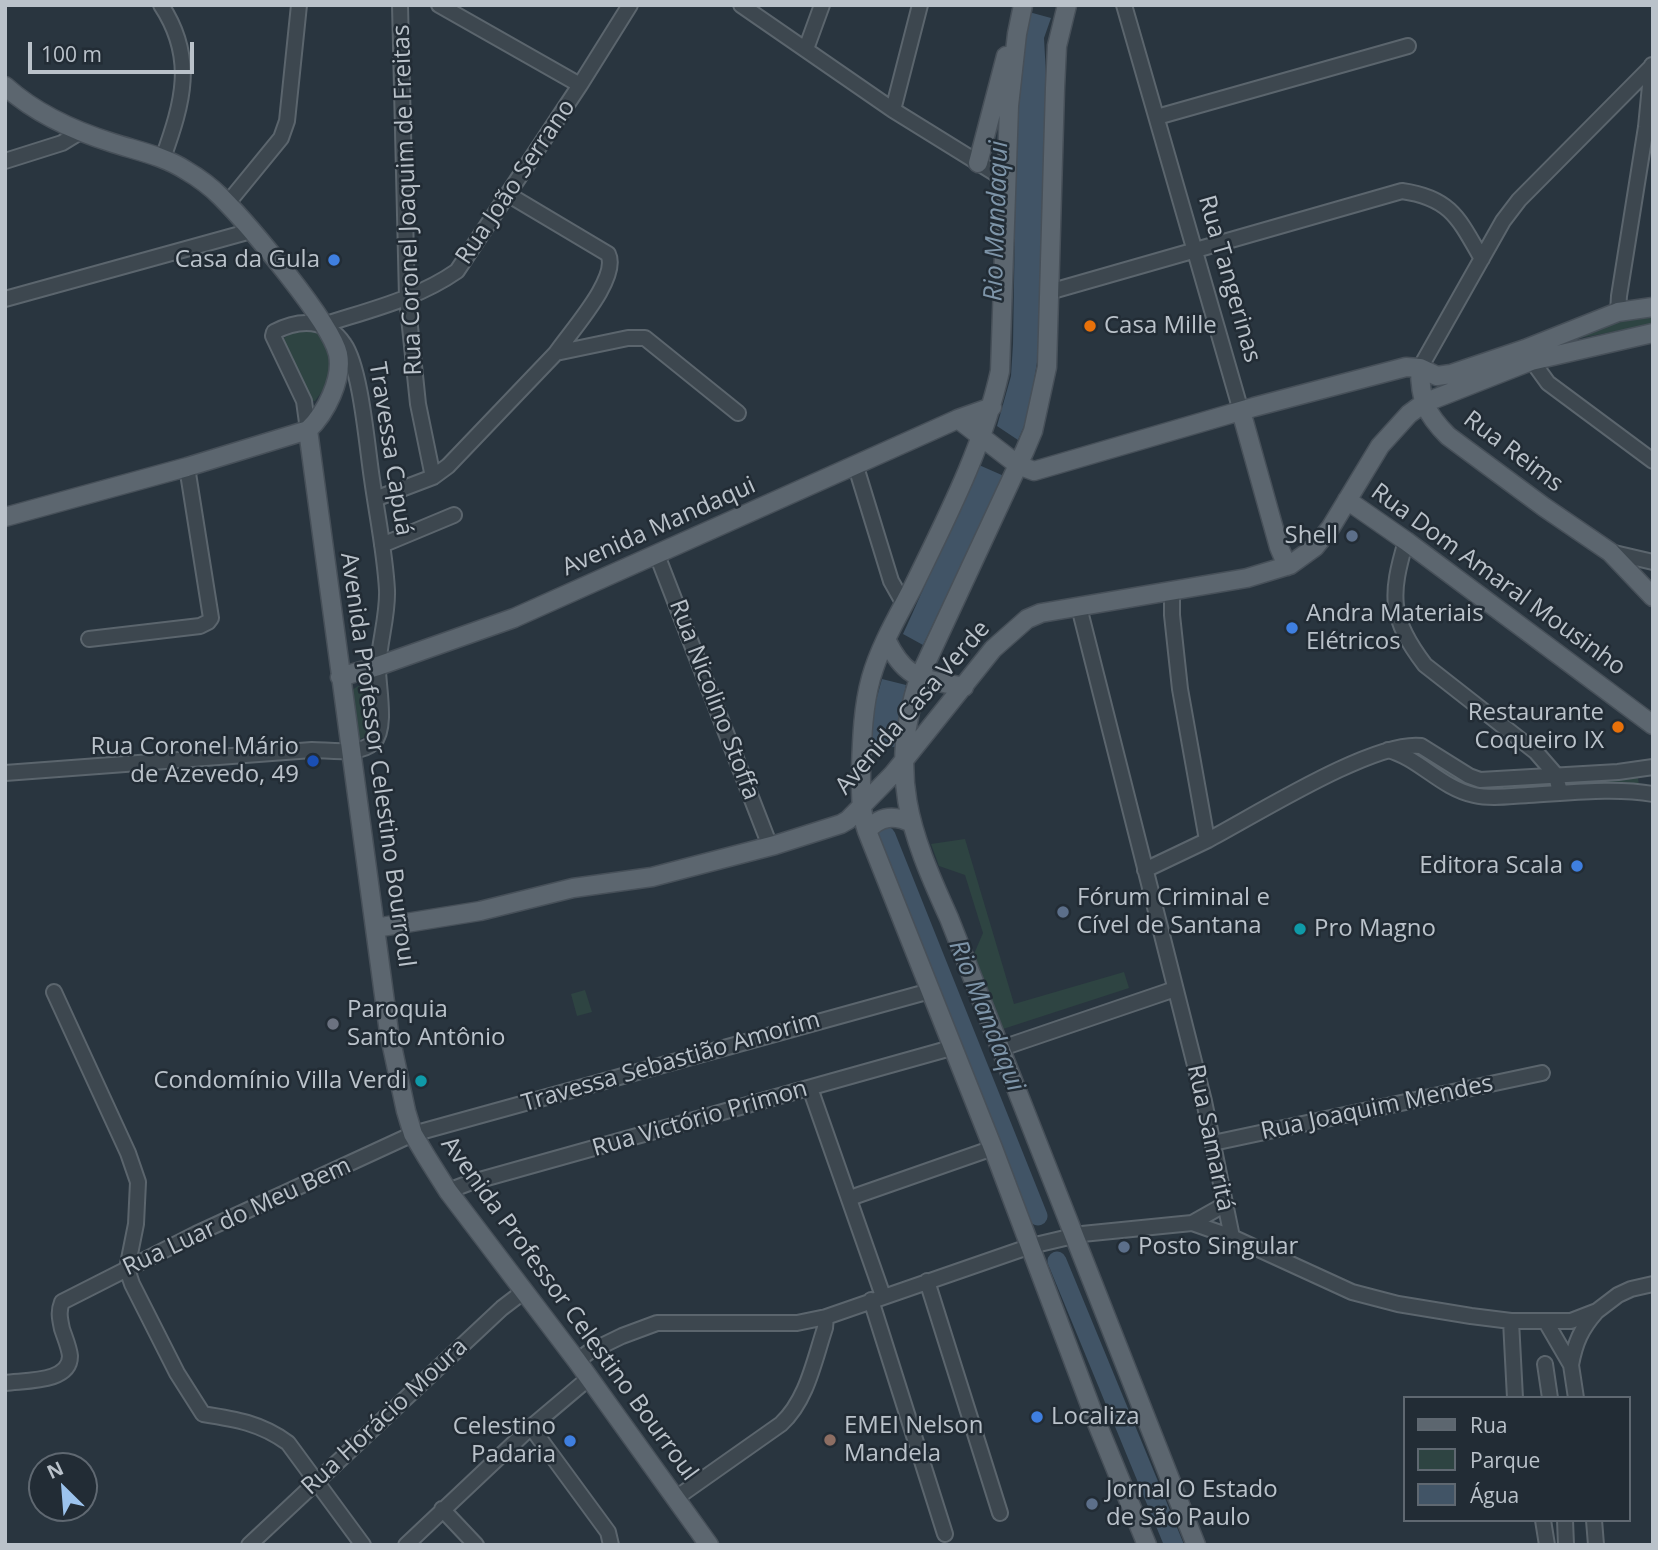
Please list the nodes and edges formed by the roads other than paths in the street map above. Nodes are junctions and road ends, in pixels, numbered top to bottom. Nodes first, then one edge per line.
1 (161, 5) edge
2 (299, 5) edge
3 (400, 5) edge
4 (439, 5) edge
5 (630, 5) edge
6 (741, 5) edge
7 (822, 5) edge
8 (920, 5) edge
9 (1023, 5) edge
10 (1054, 5) edge
11 (1068, 5) edge
12 (1124, 5) edge
13 (1063, 23) junction
14 (1017, 34) junction
15 (1408, 46) dead end
16 (806, 49) junction
17 (1653, 65) edge
18 (5, 86) edge
19 (580, 86) junction
20 (892, 110) junction
21 (1157, 117) junction
22 (80, 132) junction
23 (163, 158) junction
24 (5, 161) edge
25 (978, 163) junction
26 (1006, 180) junction
27 (509, 195) junction
28 (227, 204) junction
29 (251, 231) junction
30 (1195, 251) junction
31 (1482, 259) junction
32 (1049, 292) junction
33 (407, 298) junction
34 (5, 299) edge
35 (1653, 307) edge
36 (1618, 312) junction
37 (323, 325) junction
38 (1653, 333) edge
39 (556, 353) junction
40 (1528, 355) junction
41 (1419, 368) junction
42 (1424, 403) junction
43 (992, 407) junction
44 (1241, 411) junction
45 (738, 413) dead end
46 (958, 419) junction
47 (307, 430) junction
48 (982, 439) junction
49 (1653, 461) edge
50 (1018, 466) junction
51 (187, 467) junction
52 (856, 467) junction
53 (433, 477) junction
54 (375, 499) junction
55 (1347, 500) junction
56 (454, 515) dead end
57 (5, 517) edge
58 (1406, 541) junction
59 (382, 545) junction
60 (1610, 552) junction
61 (657, 555) junction
62 (1653, 562) edge
63 (1287, 566) junction
64 (1172, 591) junction
65 (1653, 597) edge
66 (904, 604) junction
67 (1079, 607) junction
68 (89, 639) dead end
69 (886, 639) junction
70 (378, 666) junction
71 (340, 677) junction
72 (919, 678) junction
73 (964, 687) junction
74 (1653, 725) edge
75 (1386, 749) junction
76 (351, 750) junction
77 (904, 760) junction
78 (1653, 767) edge
79 (5, 773) edge
80 (1556, 775) junction
81 (1560, 793) junction
82 (1653, 794) edge
83 (862, 806) junction
84 (912, 823) junction
85 (867, 831) junction
86 (1207, 840) junction
87 (770, 846) junction
88 (1145, 870) junction
89 (375, 928) junction
90 (1175, 989) junction
91 (930, 990) junction
92 (54, 992) dead end
93 (951, 1048) junction
94 (999, 1049) junction
95 (1542, 1073) dead end
96 (810, 1088) junction
97 (413, 1134) junction
98 (1213, 1143) junction
99 (993, 1149) junction
100 (448, 1191) junction
101 (850, 1198) junction
102 (1224, 1205) junction
103 (1192, 1223) junction
104 (1073, 1236) junction
105 (1232, 1237) junction
106 (1031, 1246) junction
107 (127, 1269) junction
108 (927, 1281) junction
109 (1653, 1284) edge
110 (523, 1292) junction
111 (877, 1298) junction
112 (1597, 1311) junction
113 (826, 1317) junction
114 (1511, 1321) junction
115 (1546, 1322) junction
116 (577, 1361) junction
117 (1545, 1364) dead end
118 (1571, 1365) junction
119 (589, 1378) junction
120 (5, 1383) edge
121 (1516, 1396) edge
122 (1549, 1396) edge
123 (1576, 1396) edge
124 (531, 1427) junction
125 (317, 1480) junction
126 (676, 1498) junction
127 (442, 1509) junction
128 (1000, 1513) dead end
129 (1543, 1522) edge
130 (1565, 1522) edge
131 (1594, 1522) edge
132 (945, 1534) dead end
133 (249, 1545) edge
134 (363, 1545) edge
135 (406, 1545) edge
136 (476, 1545) edge
137 (611, 1545) edge
138 (709, 1545) edge
139 (1147, 1545) edge
140 (1196, 1545) edge
141 (1547, 1545) edge
142 (1566, 1545) edge
143 (1596, 1545) edge

1 - 23 street
2 - 28 street
3 - 33 street, Rua Coronel Joaquim de Freitas
4 - 19 street
5 - 19 street, Rua João Serrano
6 - 16 street
7 - 16 street
8 - 20 street
9 - 14 main road
10 - 13 main road
11 - 13 main road
12 - 21 street, Rua Tangerinas
13 - 32 main road
14 - 25 main road
14 - 26 main road
15 - 21 street
16 - 20 street
17 - 31 street
17 - 36 street
18 - 22 main road
19 - 27 street, Rua João Serrano
20 - 25 street
21 - 30 street, Rua Tangerinas
22 - 23 main road
22 - 24 street
23 - 28 main road
25 - 26 street
26 - 43 main road
27 - 33 street, Rua João Serrano
27 - 39 street
28 - 29 main road
29 - 34 street
29 - 37 main road
30 - 31 street
30 - 32 street
30 - 44 street, Rua Tangerinas
31 - 41 street
32 - 50 main road
33 - 37 street, Rua João Serrano
33 - 53 street, Rua Coronel Joaquim de Freitas
35 - 36 main road, Avenida Casa Verde
36 - 40 main road, Avenida Casa Verde
37 - 47 main road, Travessa Capuá
37 - 47 street, Rua João Serrano
37 - 54 street, Travessa Capuá
38 - 40 main road, Avenida Casa Verde
39 - 45 street
39 - 53 street
40 - 41 main road, Avenida Casa Verde
40 - 42 main road, Avenida Casa Verde
40 - 49 street
41 - 42 main road, Rua Reims
41 - 44 main road, Avenida Casa Verde
42 - 55 main road, Avenida Casa Verde
42 - 60 main road, Rua Reims
43 - 46 main road, Avenida Mandaqui
43 - 48 main road
44 - 50 main road, Avenida Casa Verde
44 - 63 main road, Rua Tangerinas
46 - 48 main road
46 - 52 main road, Avenida Mandaqui
47 - 51 main road
47 - 71 main road, Avenida Professor Celestino Bourroul
48 - 50 main road
48 - 66 main road
50 - 72 main road
51 - 57 main road
51 - 68 street
52 - 61 main road, Avenida Mandaqui
52 - 66 street
53 - 54 street
54 - 59 street, Travessa Capuá
55 - 58 main road, Rua Dom Amaral Mousinho
55 - 63 main road, Avenida Casa Verde
56 - 59 street
58 - 74 main road, Rua Dom Amaral Mousinho
58 - 80 street
59 - 70 street, Travessa Capuá
60 - 62 street, Rua Reims
60 - 65 main road, Rua Reims
61 - 70 main road, Avenida Mandaqui
61 - 87 street, Rua Nicolino Stoffa
63 - 64 main road, Avenida Casa Verde
64 - 67 main road, Avenida Casa Verde
64 - 86 street
66 - 69 main road
67 - 73 main road, Avenida Casa Verde
67 - 88 street, Rua Samaritá
69 - 72 main road
69 - 83 main road
70 - 71 main road, Avenida Mandaqui
70 - 76 street, Travessa Capuá
71 - 76 main road, Avenida Professor Celestino Bourroul
72 - 73 main road
72 - 77 main road
73 - 77 main road, Avenida Casa Verde
75 - 80 street
75 - 81 street
75 - 86 street
76 - 79 street
76 - 89 main road, Avenida Professor Celestino Bourroul
77 - 83 main road, Avenida Casa Verde
77 - 84 main road
78 - 80 street
80 - 81 street
81 - 82 street
83 - 85 main road
83 - 87 main road, Avenida Casa Verde
84 - 85 main road
84 - 94 main road
85 - 91 main road
86 - 88 street
87 - 89 main road, Avenida Casa Verde
88 - 90 street, Rua Samaritá
89 - 97 main road, Avenida Professor Celestino Bourroul
90 - 94 street
90 - 98 street, Rua Samaritá
91 - 93 main road
91 - 97 street, Travessa Sebastião Amorim
92 - 107 street
93 - 96 street, Rua Victório Primon
93 - 99 main road
94 - 104 main road
95 - 98 street, Rua Joaquim Mendes
96 - 100 street, Rua Victório Primon
96 - 101 street
97 - 100 main road, Avenida Professor Celestino Bourroul
97 - 107 street, Rua Luar do Meu Bem
98 - 102 street, Rua Samaritá
99 - 101 street
99 - 106 main road
100 - 110 main road, Avenida Professor Celestino Bourroul
101 - 111 street
102 - 103 street
102 - 105 street, Rua Samaritá
103 - 104 street
103 - 105 street
104 - 106 street
104 - 140 main road
105 - 114 street, Rua Samaritá
106 - 108 street
106 - 139 main road
107 - 120 street, Rua Luar do Meu Bem
107 - 125 street
108 - 111 street
108 - 128 street
109 - 112 street, Rua Samaritá
110 - 116 main road, Avenida Professor Celestino Bourroul
110 - 125 street, Rua Horácio Moura
111 - 113 street
111 - 132 street
112 - 115 street, Rua Samaritá
112 - 118 street
113 - 116 street
113 - 126 street
114 - 115 street, Rua Samaritá
114 - 121 street
115 - 118 street
116 - 119 main road, Avenida Professor Celestino Bourroul
117 - 122 street
118 - 123 street
119 - 124 street
119 - 126 main road, Avenida Professor Celestino Bourroul
124 - 127 street
124 - 137 street
125 - 133 street, Rua Horácio Moura
125 - 134 street
126 - 138 main road, Avenida Professor Celestino Bourroul
127 - 135 street
127 - 136 street
129 - 141 street
130 - 142 street
131 - 143 street

